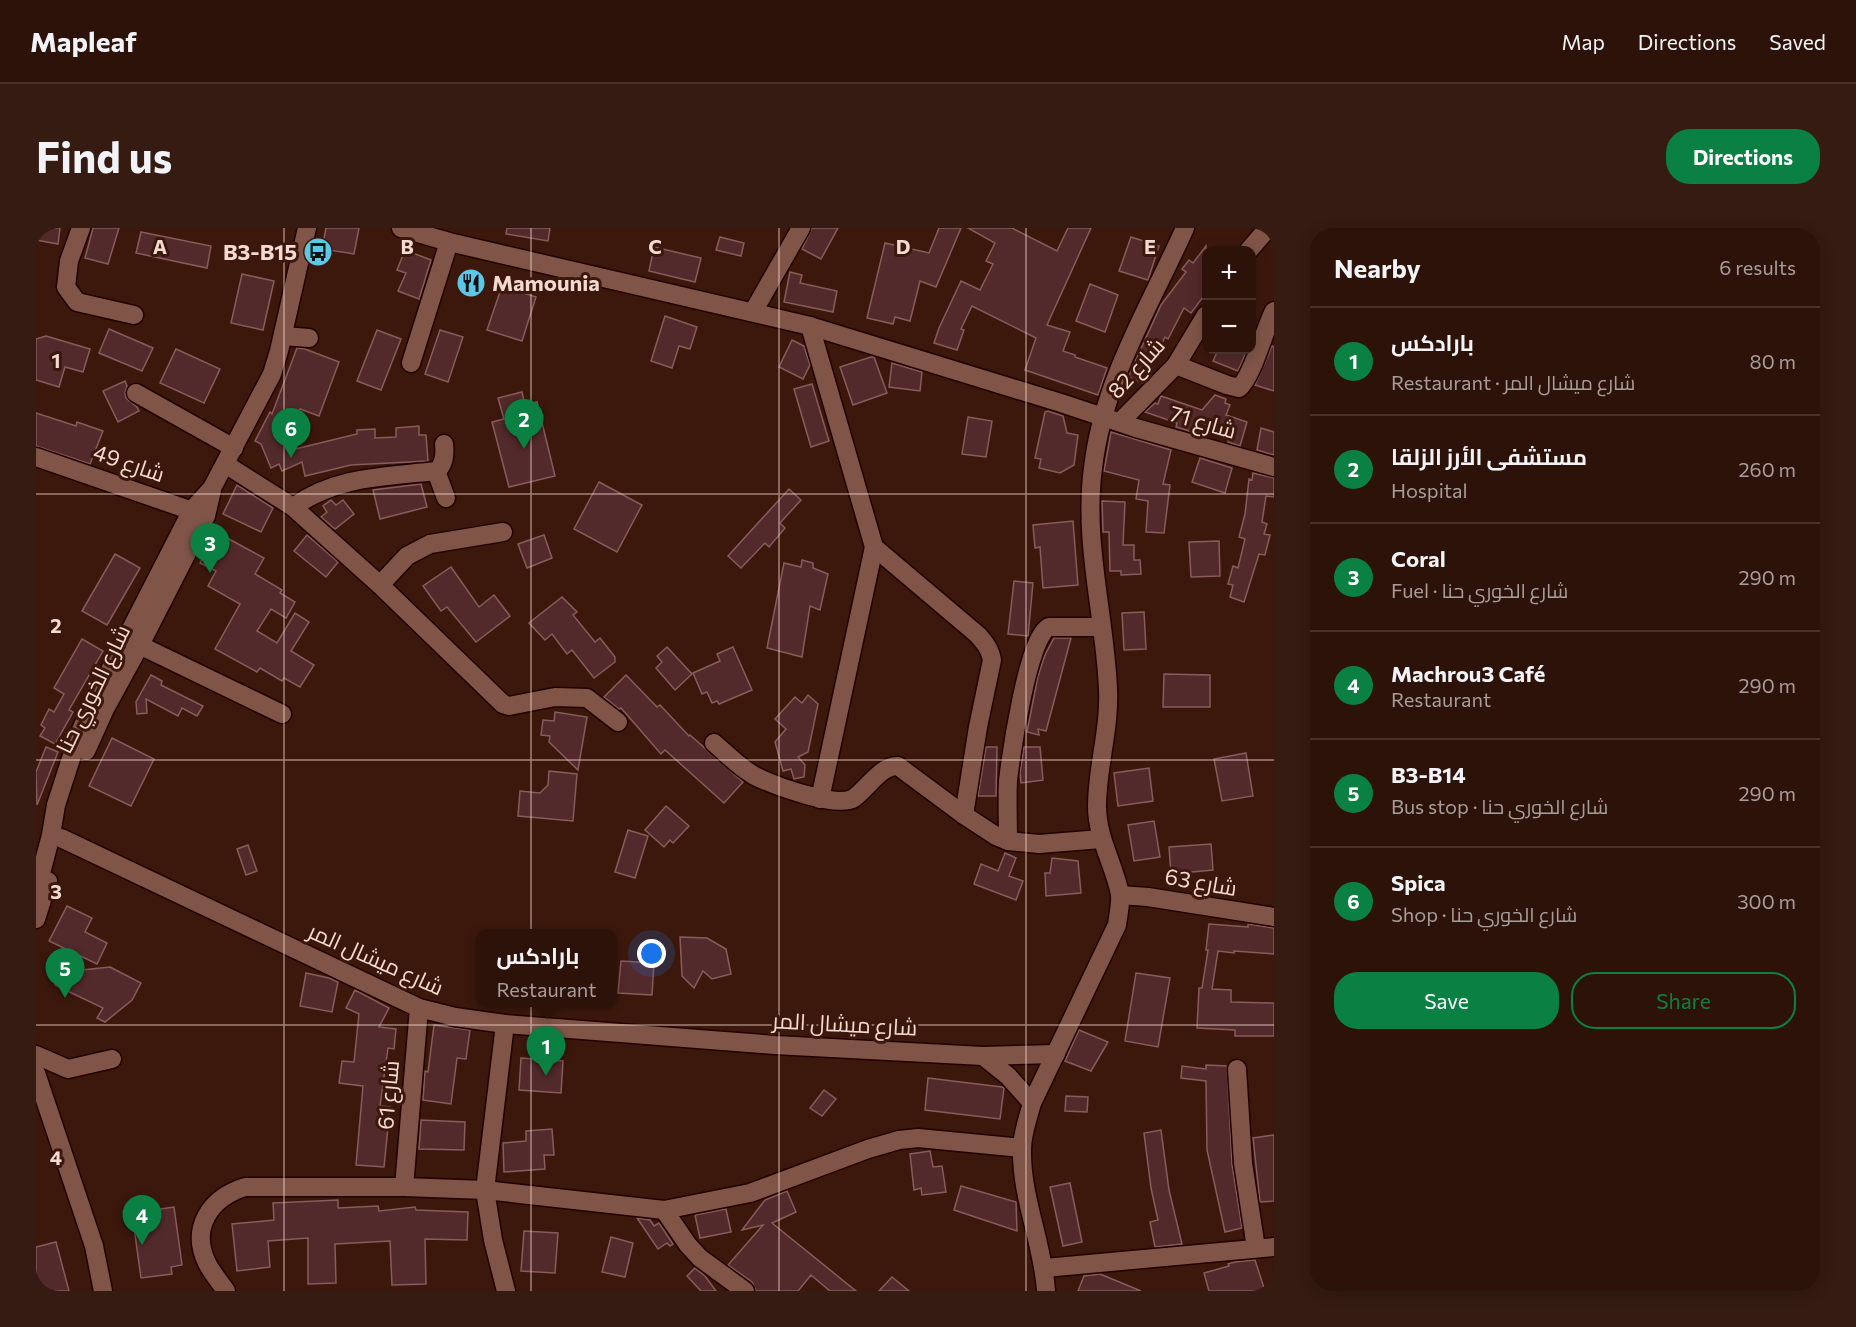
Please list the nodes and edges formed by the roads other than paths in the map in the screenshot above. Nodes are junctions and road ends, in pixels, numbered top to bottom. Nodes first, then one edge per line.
1 (81, 228) edge
2 (307, 228) edge
3 (400, 228) edge
4 (801, 228) edge
5 (1185, 228) edge
6 (1268, 228) edge
7 (441, 236) edge
8 (1252, 246) edge
9 (1274, 311) edge
10 (753, 312) junction
11 (134, 315) dead end
12 (1202, 322) edge
13 (810, 326) junction
14 (283, 336) junction
15 (309, 338) dead end
16 (411, 363) dead end
17 (1176, 365) junction
18 (136, 393) dead end
19 (1112, 420) junction
20 (444, 444) dead end
21 (230, 456) junction
22 (36, 457) edge
23 (1274, 467) edge
24 (436, 471) junction
25 (446, 498) dead end
26 (293, 507) junction
27 (199, 513) junction
28 (503, 532) dead end
29 (874, 547) junction
30 (380, 585) junction
31 (1101, 627) junction
32 (134, 642) junction
33 (282, 714) dead end
34 (618, 722) dead end
35 (714, 743) dead end
36 (820, 799) junction
37 (964, 815) junction
38 (61, 838) junction
39 (1101, 839) junction
40 (1008, 841) junction
41 (36, 892) edge
42 (1120, 895) junction
43 (1274, 917) edge
44 (36, 919) edge
45 (419, 1008) junction
46 (506, 1024) junction
47 (1056, 1054) junction
48 (983, 1056) junction
49 (112, 1059) dead end
50 (36, 1067) edge
51 (1237, 1069) dead end
52 (1032, 1103) junction
53 (1022, 1148) junction
54 (404, 1187) junction
55 (485, 1190) junction
56 (664, 1210) junction
57 (1265, 1248) edge
58 (1045, 1268) junction
59 (103, 1291) edge
60 (226, 1291) edge
61 (506, 1291) edge
62 (745, 1291) edge
63 (1046, 1291) edge

1 - 11 street
2 - 14 street, شارع الخوري حنا
3 - 7 street, شارع 71
4 - 10 street
5 - 19 street
6 - 8 street
7 - 10 street, شارع 71
7 - 16 street
9 - 17 street
10 - 13 street, شارع 71
12 - 17 street, شارع 82
13 - 19 street, شارع 71
13 - 29 street
14 - 15 street
14 - 21 street, شارع الخوري حنا
17 - 19 street, شارع 82
18 - 21 street
19 - 23 street, شارع 71
19 - 31 street
20 - 24 street
21 - 26 street
21 - 27 street, شارع الخوري حنا
22 - 27 street, شارع 49
24 - 25 street
24 - 26 street
26 - 30 street
27 - 32 street, شارع الخوري حنا
28 - 30 street
29 - 36 street
29 - 37 street
30 - 34 street
31 - 39 street
31 - 40 street
32 - 33 street
32 - 38 street, شارع الخوري حنا
32 - 41 street, شارع الخوري حنا
35 - 36 street
36 - 37 street
37 - 40 street
38 - 44 street, شارع الخوري حنا
38 - 45 street, شارع ميشال المر
39 - 40 street
39 - 42 street
42 - 43 street, شارع 63
42 - 47 street
45 - 46 street, شارع ميشال المر
45 - 54 street, شارع 61
46 - 48 street, شارع ميشال المر
46 - 55 street
47 - 48 street, شارع ميشال المر
47 - 52 street
48 - 52 street
49 - 50 street
50 - 59 street
51 - 57 street
52 - 53 street
53 - 56 street
53 - 58 street
54 - 55 street
54 - 60 street
55 - 56 street
55 - 61 street
56 - 62 street
57 - 58 street
58 - 63 street

